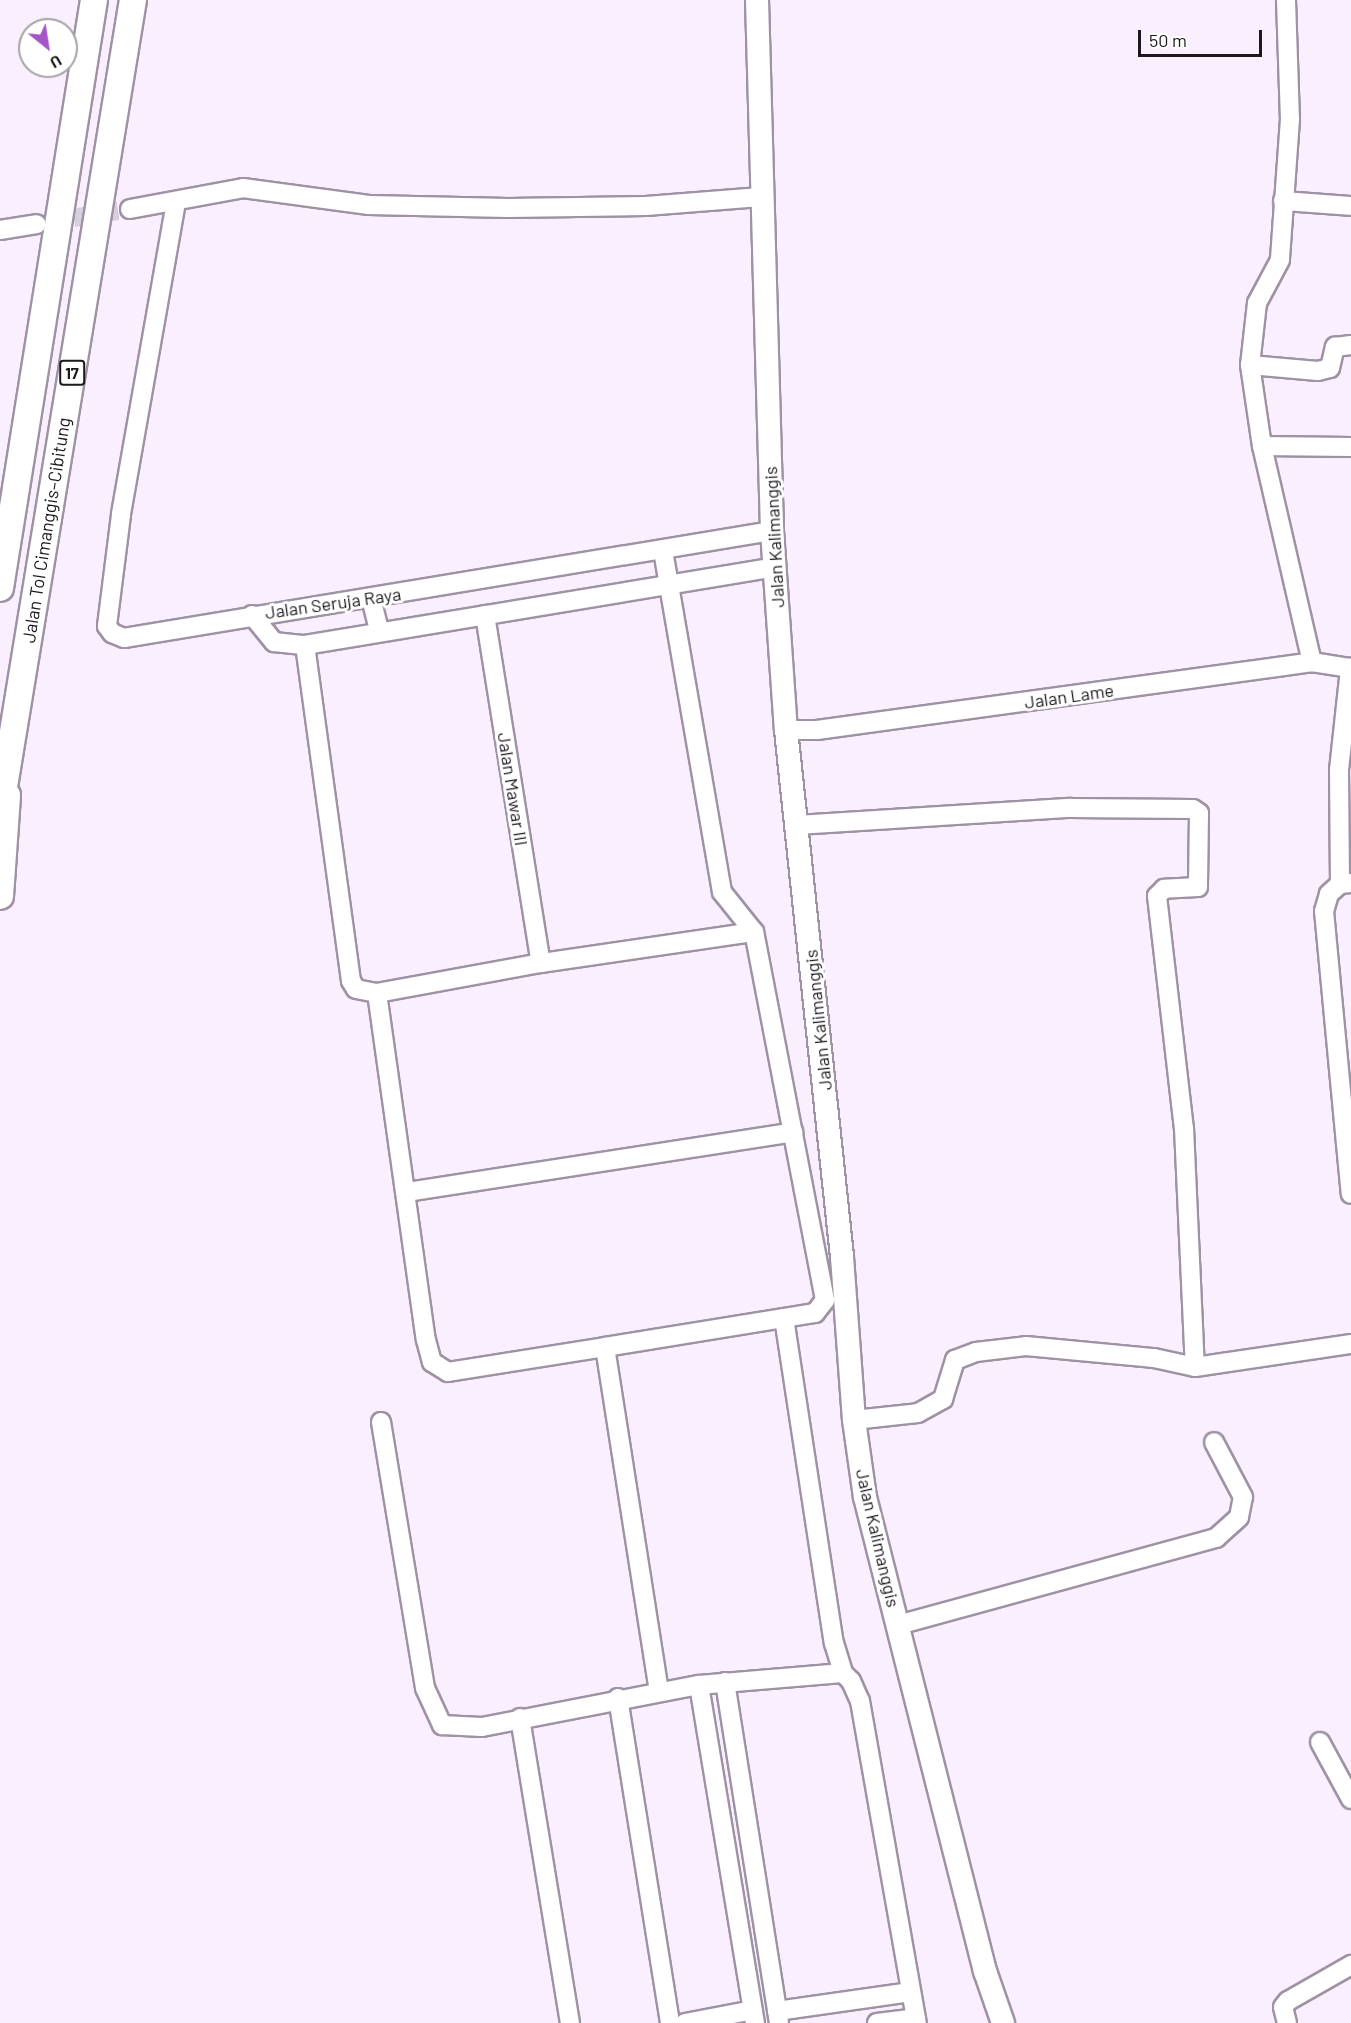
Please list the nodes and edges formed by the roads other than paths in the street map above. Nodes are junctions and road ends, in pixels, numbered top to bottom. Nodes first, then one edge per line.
1 (94, 0) edge
2 (133, 0) edge
3 (757, 0) edge
4 (1286, 0) edge
5 (761, 197) junction
6 (1283, 201) junction
7 (176, 202) junction
8 (1351, 206) edge
9 (130, 209) tunnel mouth
10 (37, 224) tunnel mouth
11 (0, 230) edge
12 (1351, 345) edge
13 (1250, 365) junction
14 (1262, 446) junction
15 (1351, 447) edge
16 (772, 531) junction
17 (663, 551) junction
18 (774, 567) junction
19 (668, 584) junction
20 (0, 588) edge
21 (370, 598) junction
22 (252, 615) junction
23 (485, 615) junction
24 (379, 631) junction
25 (305, 645) junction
26 (1312, 662) junction
27 (1350, 668) edge
28 (786, 730) junction
29 (10, 746) junction
30 (0, 811) edge
31 (797, 825) junction
32 (1345, 884) edge
33 (0, 896) edge
34 (754, 932) junction
35 (541, 963) junction
36 (377, 993) junction
37 (793, 1132) junction
38 (407, 1192) junction
39 (1351, 1194) edge
40 (784, 1318) junction
41 (1351, 1344) edge
42 (605, 1347) junction
43 (1195, 1367) junction
44 (854, 1420) junction
45 (381, 1422) dead end
46 (1214, 1442) dead end
47 (898, 1625) junction
48 (843, 1673) junction
49 (724, 1682) junction
50 (699, 1685) junction
51 (659, 1691) junction
52 (618, 1698) junction
53 (520, 1718) junction
54 (1320, 1742) dead end
55 (1351, 1799) edge
56 (766, 1942) junction
57 (742, 1946) junction
58 (1351, 1965) edge
59 (911, 1992) junction
60 (754, 2016) edge
61 (778, 2017) edge
62 (916, 2021) edge
63 (570, 2023) edge
64 (670, 2023) edge
65 (685, 2023) edge
66 (877, 2023) edge
67 (1003, 2023) edge
68 (1287, 2023) edge

1 - 20 highway, Jalan Tol Cimanggis–Cibitung / 17
2 - 29 highway, Jalan Tol Cimanggis–Cibitung / 17
3 - 5 main road, Jalan Kalimanggis
4 - 6 street
5 - 7 street
5 - 16 main road, Jalan Kalimanggis
6 - 8 street
6 - 13 street
7 - 9 street
7 - 22 street
10 - 11 street
12 - 13 street
13 - 14 street
14 - 15 street
14 - 26 street
16 - 17 street, Jalan Seruja Raya
16 - 18 main road, Jalan Kalimanggis
17 - 19 street
17 - 21 street, Jalan Seruja Raya
18 - 19 street, Jalan Seruja Raya
18 - 28 main road, Jalan Kalimanggis
19 - 23 street, Jalan Seruja Raya
19 - 34 street
21 - 22 street, Jalan Seruja Raya
21 - 24 street
22 - 25 street, Jalan Seruja Raya
23 - 24 street, Jalan Seruja Raya
23 - 35 street, Jalan Mawar III
24 - 25 street, Jalan Seruja Raya
25 - 36 street
26 - 27 street, Jalan Lame
26 - 28 street, Jalan Lame
27 - 32 street
28 - 31 main road, Jalan Kalimanggis
29 - 30 highway, Jalan Tol Cimanggis–Cibitung / 17
29 - 33 highway
31 - 43 street
31 - 44 main road, Jalan Kalimanggis
32 - 39 street
34 - 35 street
34 - 37 street
35 - 36 street
36 - 38 street
37 - 38 street
37 - 40 street
38 - 42 street
40 - 42 street
40 - 48 street
41 - 43 street
42 - 51 street
43 - 44 street
44 - 47 main road, Jalan Kalimanggis
45 - 53 street
46 - 47 street
47 - 67 main road, Jalan Kalimanggis
48 - 49 street
48 - 59 street
49 - 50 street
49 - 56 street
50 - 51 street
50 - 57 street
51 - 52 street
52 - 53 street
52 - 64 street
53 - 63 street
54 - 55 street
56 - 57 street
56 - 61 street
57 - 60 street
58 - 68 street
59 - 61 street
59 - 62 street
60 - 65 street
62 - 66 street

